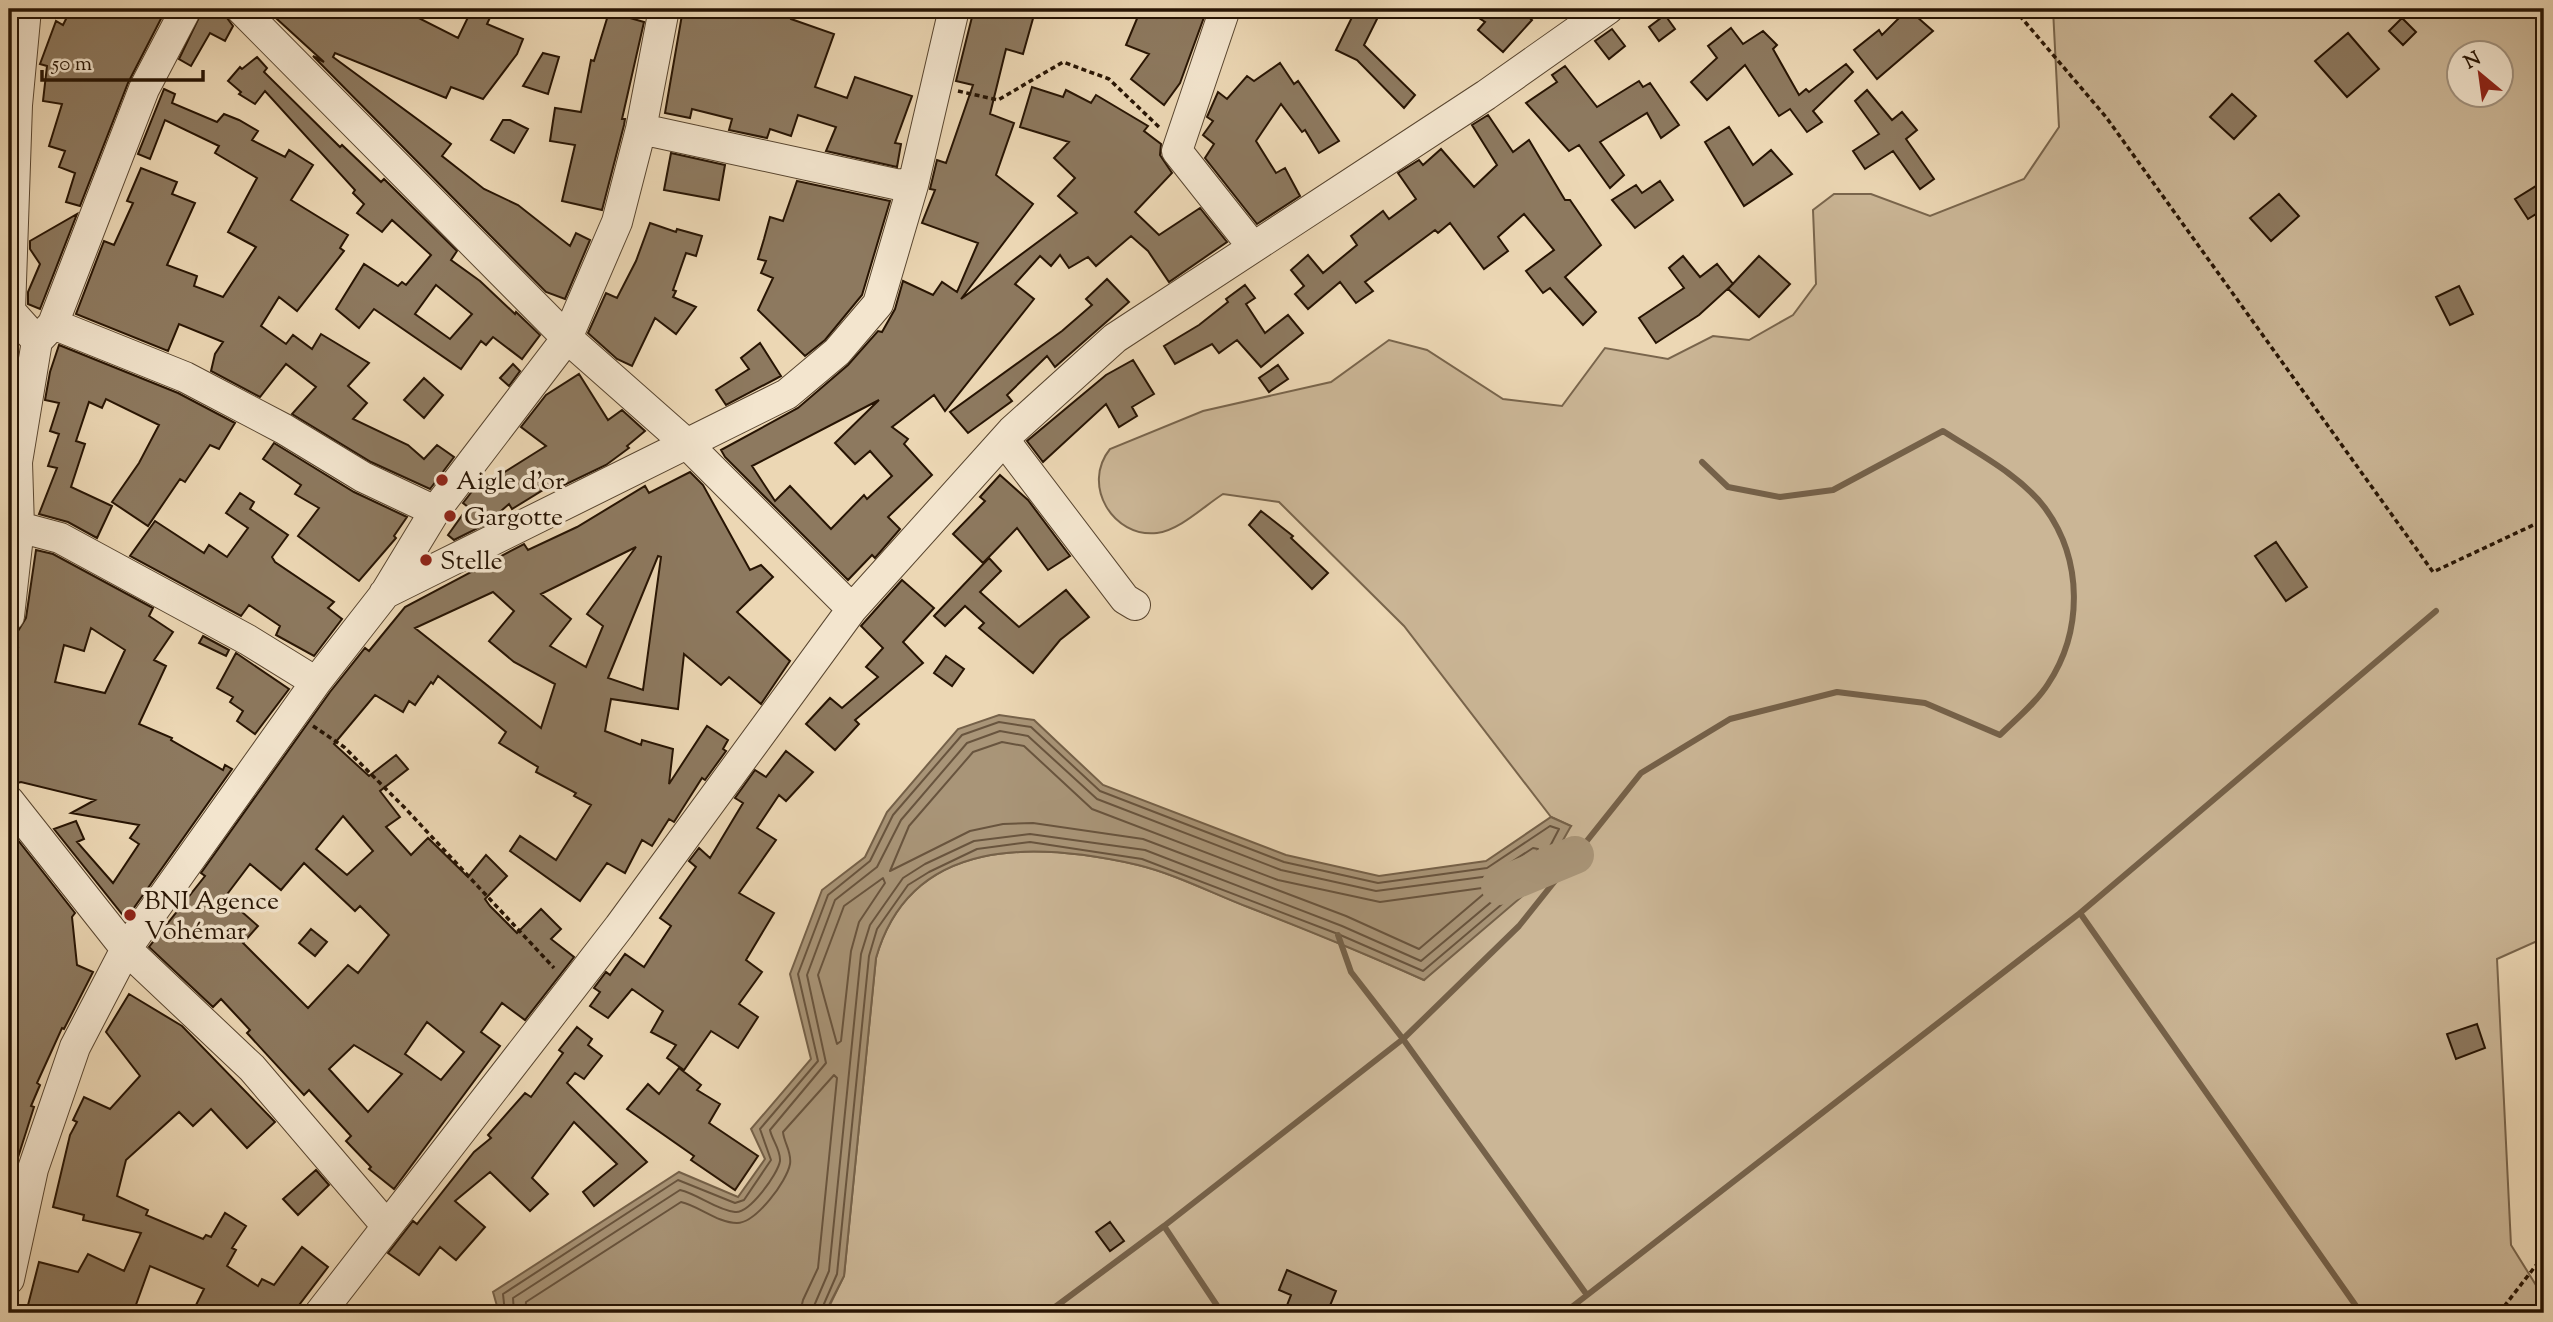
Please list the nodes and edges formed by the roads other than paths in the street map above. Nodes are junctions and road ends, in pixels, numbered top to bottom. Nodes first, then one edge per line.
1 (26, 9) edge
2 (186, 9) edge
3 (241, 9) edge
4 (664, 9) edge
5 (954, 9) edge
6 (1226, 9) edge
7 (1608, 9) edge
8 (641, 129) junction
9 (912, 185) junction
10 (1253, 247) junction
11 (45, 333) junction
12 (567, 338) junction
13 (1004, 440) junction
14 (687, 444) junction
15 (435, 511) junction
16 (19, 527) junction
17 (384, 595) junction
18 (1135, 605) dead end
19 (852, 609) junction
20 (9, 616) edge
21 (316, 682) junction
22 (9, 801) edge
23 (126, 949) junction
24 (386, 1225) junction
25 (9, 1279) edge
26 (320, 1313) edge

1 - 11 street
2 - 11 street
3 - 12 street
4 - 8 street
5 - 9 street
6 - 10 street
7 - 10 street
8 - 9 street
8 - 12 street
9 - 14 street
10 - 13 street
11 - 15 street
11 - 16 street
12 - 14 street
12 - 15 street
13 - 18 street
13 - 19 street
14 - 17 street
14 - 19 street
15 - 17 street
16 - 20 street
16 - 21 street
17 - 21 street
19 - 24 street
21 - 23 street
22 - 23 street
23 - 24 street
23 - 25 street
24 - 26 street

